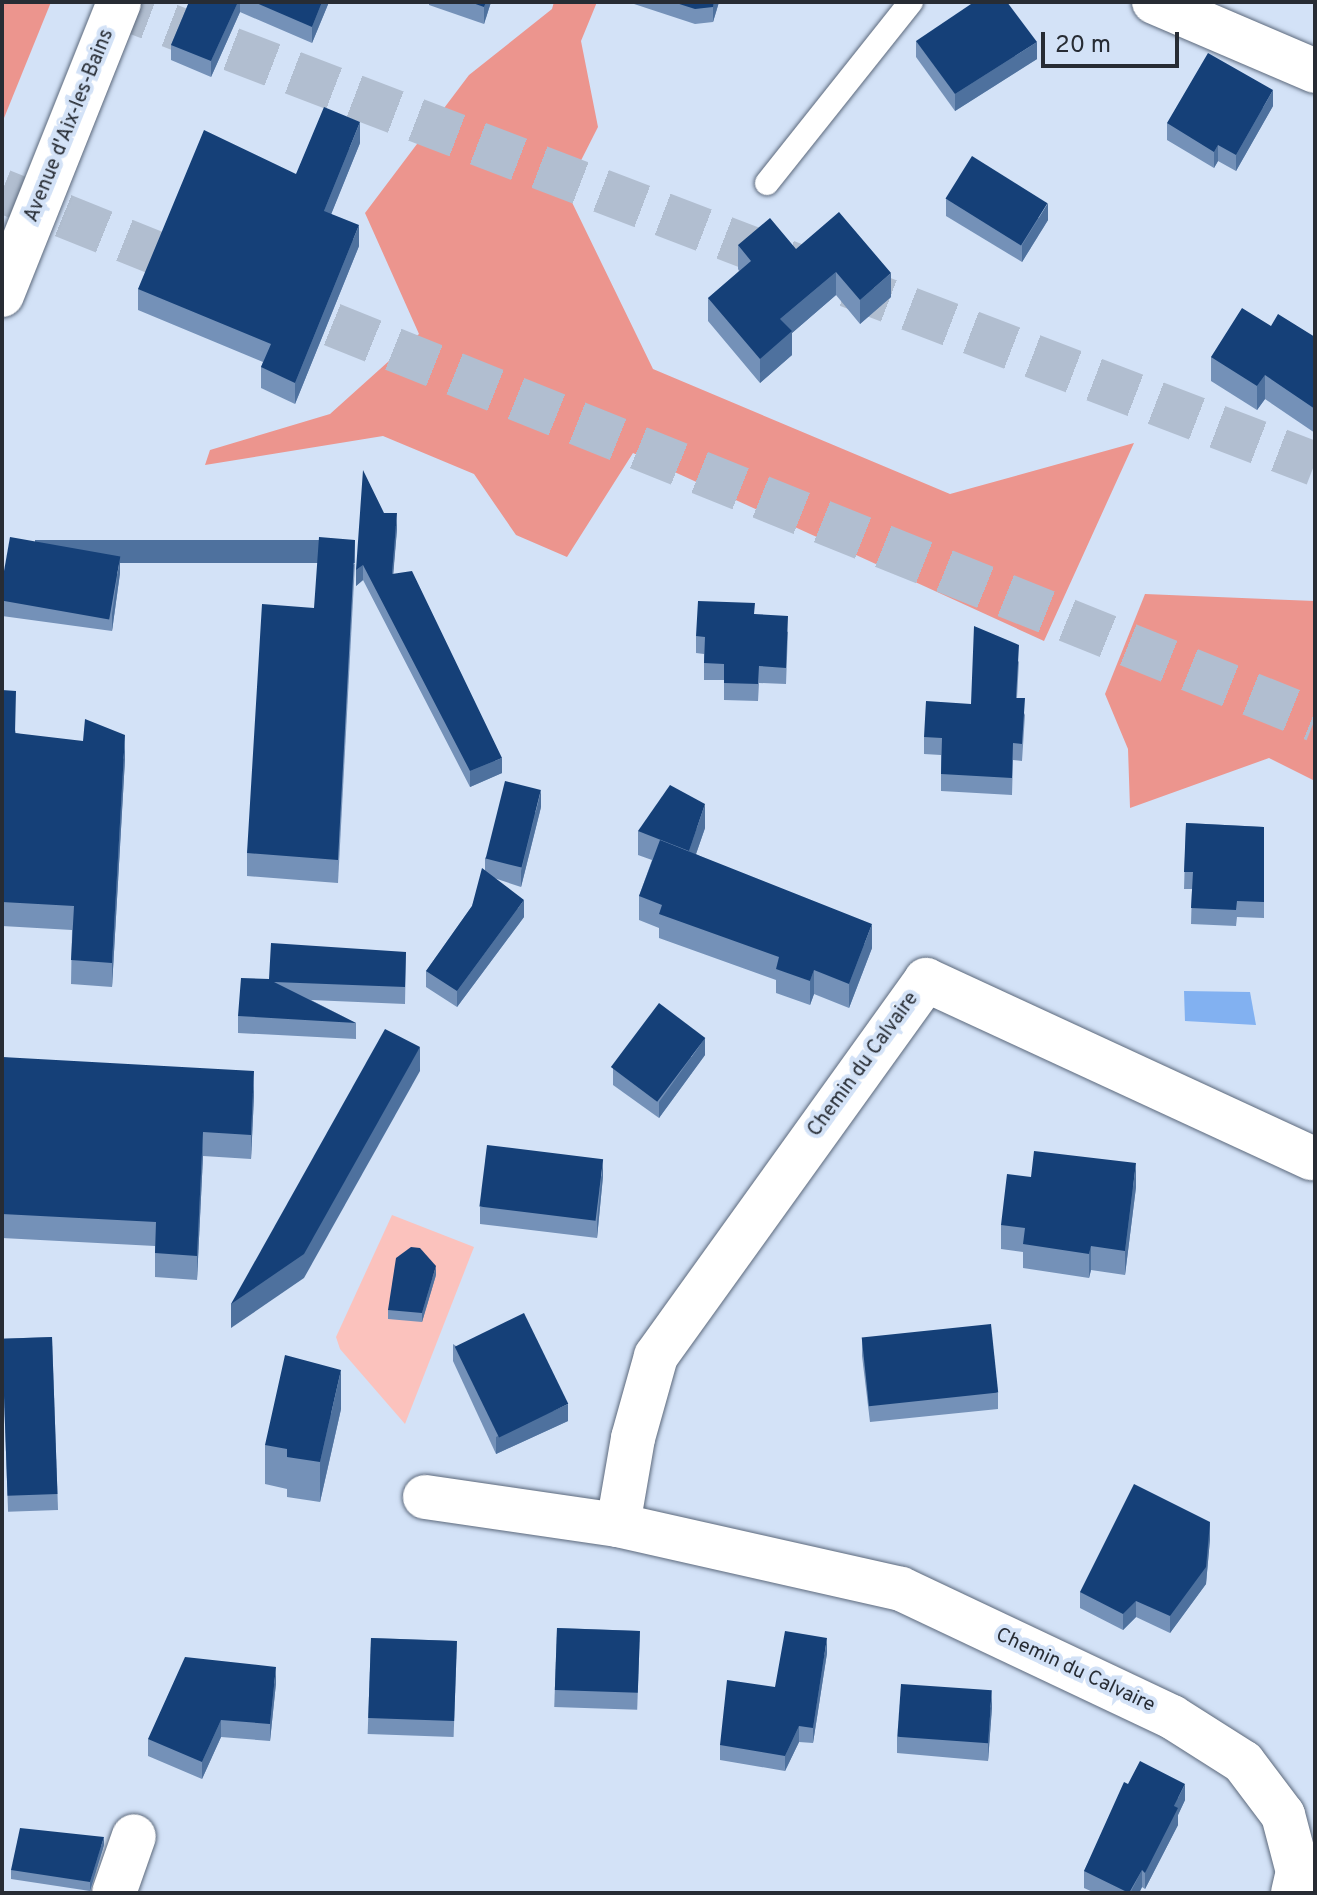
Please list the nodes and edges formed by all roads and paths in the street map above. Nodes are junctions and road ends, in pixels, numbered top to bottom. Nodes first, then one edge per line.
1 (119, 2) edge
2 (911, 2) edge
3 (1154, 2) edge
4 (1315, 71) edge
5 (767, 183) dead end
6 (2, 295) edge
7 (1312, 1158) dead end
8 (425, 1497) dead end
9 (618, 1525) junction
10 (134, 1836) dead end
11 (114, 1893) edge
12 (1293, 1893) edge

1 - 6 street, Avenue d'Aix-les-Bains
2 - 5 lane
3 - 4 street
7 - 9 street, Chemin du Calvaire
8 - 9 street, Chemin du Calvaire
9 - 12 street, Chemin du Calvaire
10 - 11 street

